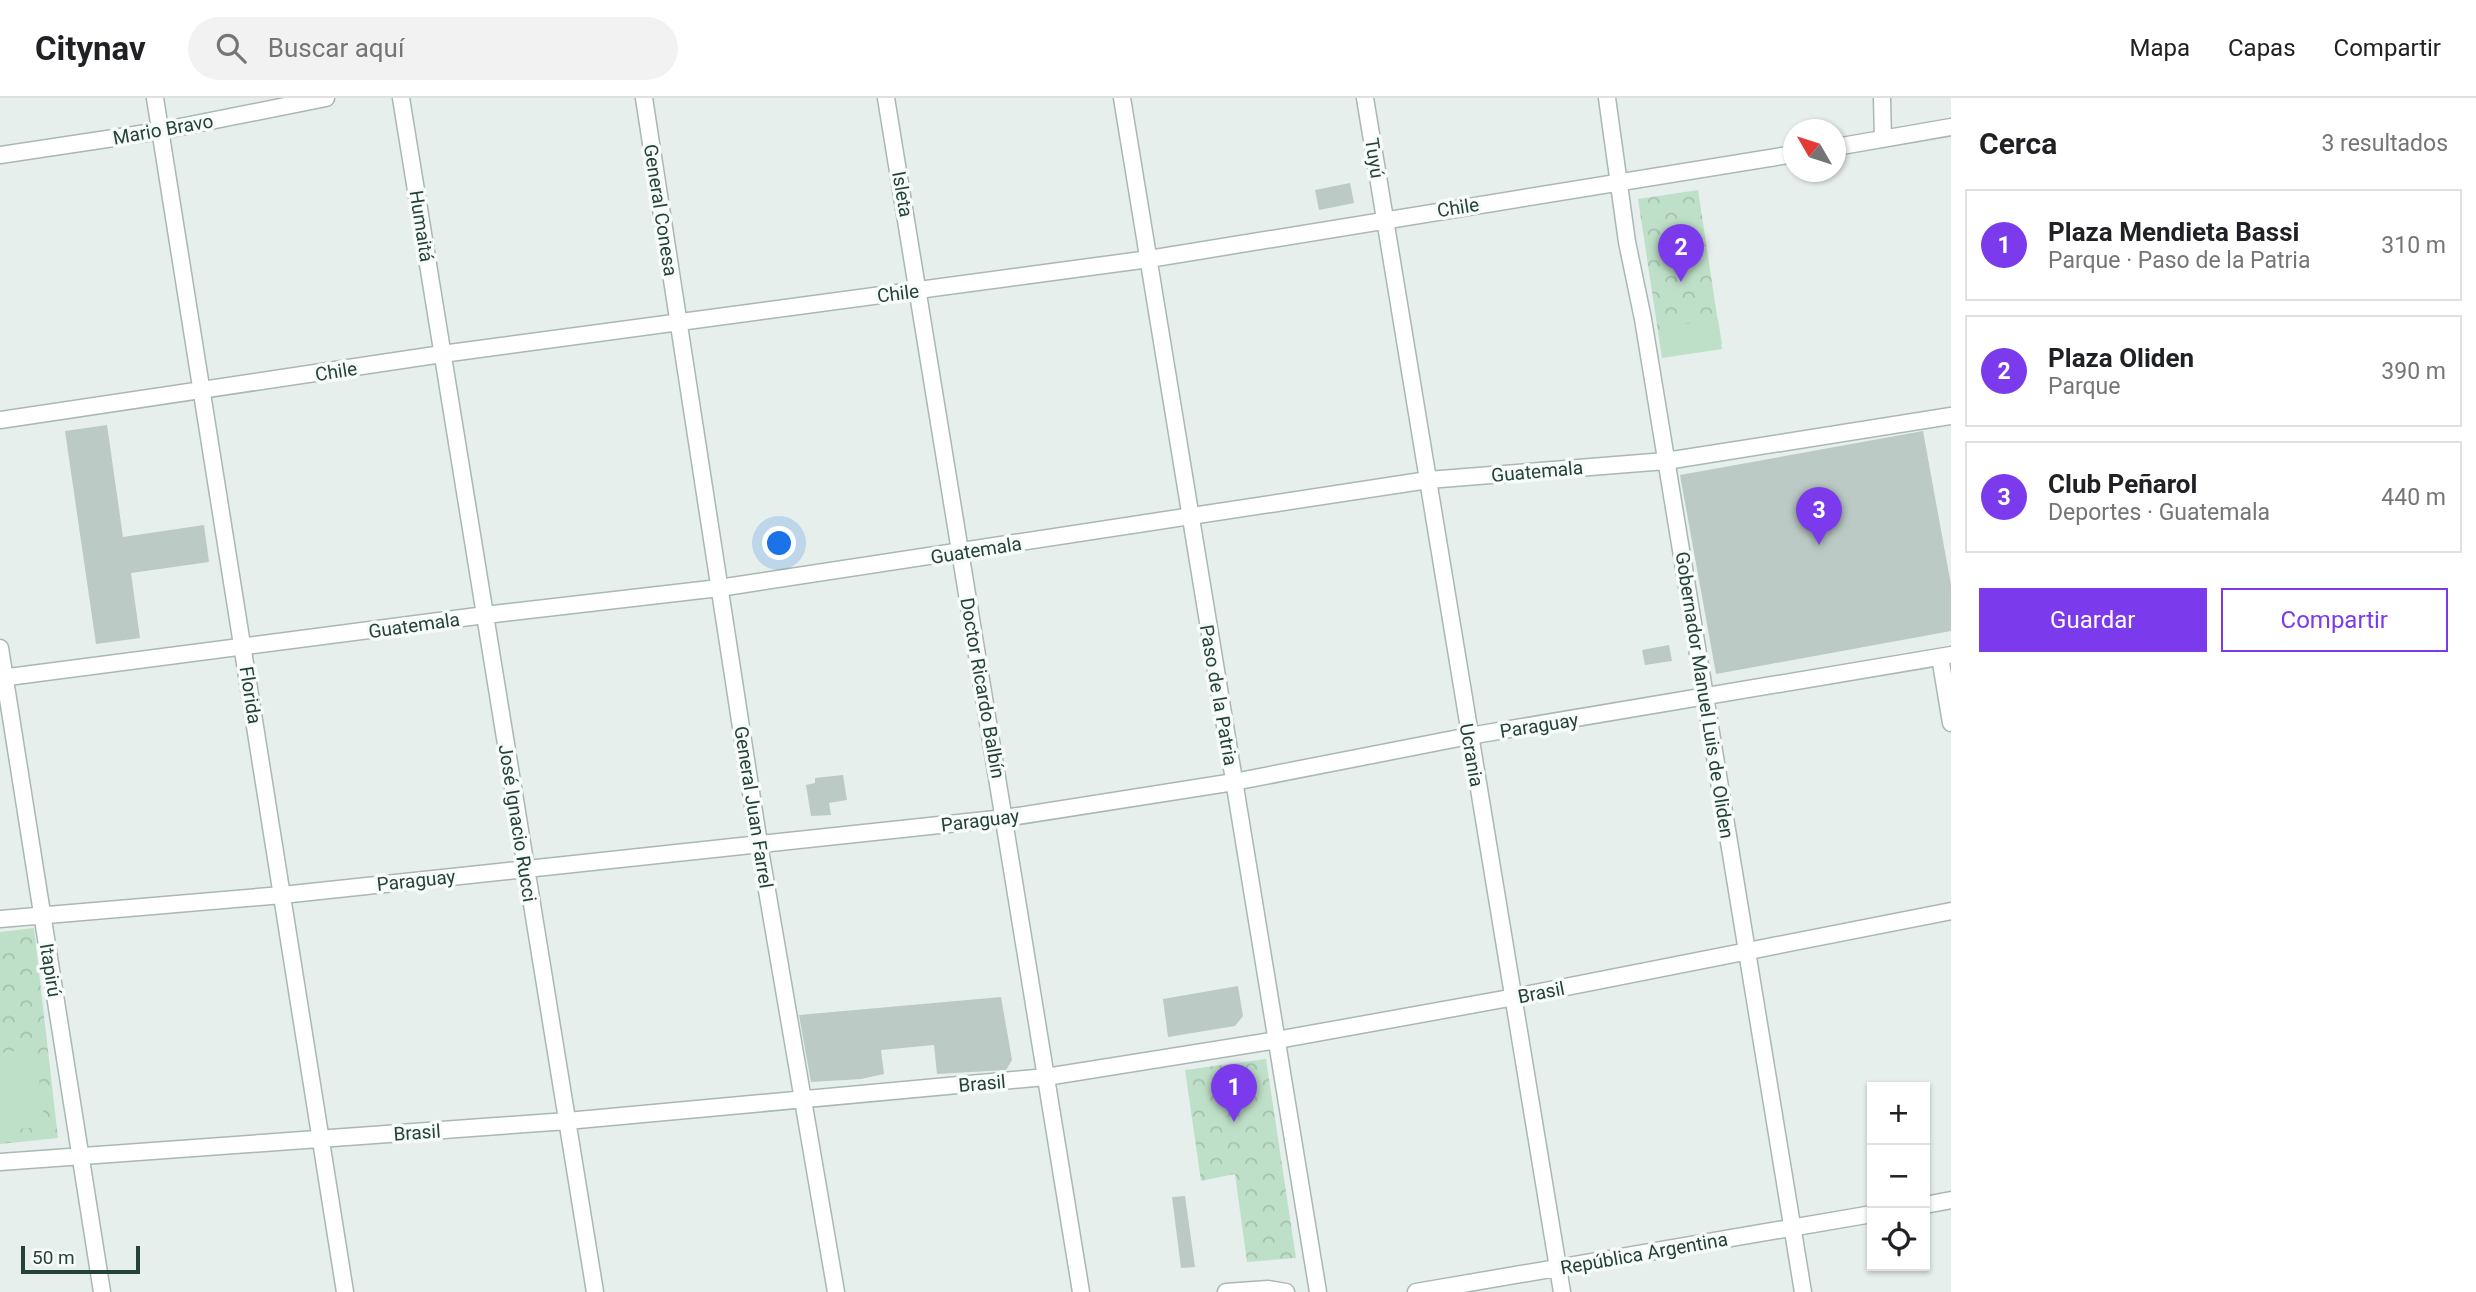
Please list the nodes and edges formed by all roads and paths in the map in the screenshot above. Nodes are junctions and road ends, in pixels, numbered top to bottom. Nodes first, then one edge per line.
1 (155, 98) edge
2 (326, 98) edge
3 (401, 98) edge
4 (644, 98) edge
5 (886, 98) edge
6 (1122, 98) edge
7 (1365, 98) edge
8 (1607, 98) edge
9 (1882, 98) edge
10 (1951, 127) edge
11 (160, 131) junction
12 (1883, 139) junction
13 (1846, 145) edge
14 (0, 155) edge
15 (1783, 156) edge
16 (1618, 181) junction
17 (1385, 218) junction
18 (1149, 259) junction
19 (920, 290) junction
20 (679, 321) junction
21 (442, 354) junction
22 (204, 391) junction
23 (1951, 416) edge
24 (0, 420) edge
25 (1666, 461) junction
26 (1428, 480) junction
27 (1189, 516) junction
28 (961, 553) junction
29 (719, 588) junction
30 (485, 615) junction
31 (0, 648) edge
32 (243, 648) junction
33 (1946, 656) edge
34 (2, 678) edge
35 (1706, 697) junction
36 (1951, 723) edge
37 (1469, 736) junction
38 (1234, 782) junction
39 (1005, 818) junction
40 (759, 844) junction
41 (526, 869) junction
42 (282, 895) junction
43 (1951, 911) edge
44 (42, 915) junction
45 (0, 919) edge
46 (1748, 952) junction
47 (1515, 997) junction
48 (1277, 1040) junction
49 (1046, 1077) junction
50 (801, 1100) junction
51 (567, 1121) junction
52 (322, 1140) junction
53 (81, 1156) junction
54 (0, 1162) edge
55 (1951, 1200) edge
56 (1930, 1204) edge
57 (1867, 1215) edge
58 (1793, 1228) junction
59 (1558, 1268) junction
60 (102, 1292) edge
61 (345, 1292) edge
62 (595, 1292) edge
63 (836, 1292) edge
64 (1081, 1292) edge
65 (1226, 1292) edge
66 (1286, 1292) edge
67 (1318, 1292) edge
68 (1416, 1292) edge
69 (1562, 1292) edge
70 (1803, 1292) edge

1 - 11 street, Florida
2 - 11 street, Mario Bravo
3 - 21 street, Humaitá
4 - 20 street, General Conesa
5 - 19 street, Isleta
6 - 18 street, Paso de la Patria
7 - 17 street, Tuyú
8 - 16 street, Gobernador Manuel Luis de Oliden
9 - 12 street
10 - 12 street
11 - 14 street, Mario Bravo
11 - 22 street, Florida
12 - 13 street
15 - 16 street, Chile
16 - 17 street, Chile
16 - 25 street, Gobernador Manuel Luis de Oliden
17 - 18 street, Chile
17 - 26 street, Ucrania
18 - 19 street, Chile
18 - 27 street, Paso de la Patria
19 - 20 street, Chile
19 - 28 street, Doctor Ricardo Balbín
20 - 21 street, Chile
20 - 29 street, General Juan Farrel
21 - 22 street, Chile
21 - 30 street, José Ignacio Rucci
22 - 24 street, Chile
22 - 32 street, Florida
23 - 25 street, Guatemala
25 - 26 street, Guatemala
25 - 35 street, Gobernador Manuel Luis de Oliden
26 - 27 street, Guatemala
26 - 37 street, Ucrania
27 - 28 street, Guatemala
27 - 38 street, Paso de la Patria
28 - 29 street, Guatemala
28 - 39 street, Doctor Ricardo Balbín
29 - 30 street, Guatemala
29 - 40 street, General Juan Farrel
30 - 32 street, Guatemala
30 - 41 street, José Ignacio Rucci
31 - 34 street, Itapirú
32 - 34 street, Guatemala
32 - 42 street, Florida
33 - 35 street, Paraguay
33 - 36 street
34 - 44 street, Itapirú
35 - 37 street, Paraguay
35 - 46 street, Gobernador Manuel Luis de Oliden
37 - 38 street, Paraguay
37 - 47 street, Ucrania
38 - 39 street, Paraguay
38 - 48 street, Paso de la Patria
39 - 40 street, Paraguay
39 - 49 street, Doctor Ricardo Balbín
40 - 41 street, Paraguay
40 - 50 street, General Juan Farrel
41 - 42 street, Paraguay
41 - 51 street, José Ignacio Rucci
42 - 44 street, Paraguay
42 - 52 street, Florida
43 - 46 street, Brasil
44 - 45 street, Paraguay
44 - 53 street, Itapirú
46 - 47 street, Brasil
46 - 58 street, Gobernador Manuel Luis de Oliden
47 - 48 street, Brasil
47 - 59 street, Ucrania
48 - 49 street, Brasil
48 - 67 street, Paso de la Patria
49 - 50 street, Brasil
49 - 64 street, Doctor Ricardo Balbín
50 - 51 street, Brasil
50 - 63 street, General Juan Farrel
51 - 52 street, Brasil
51 - 62 street, José Ignacio Rucci
52 - 53 street, Brasil
52 - 61 street, Florida
53 - 54 street, Brasil
53 - 60 street, Itapirú
55 - 56 street
57 - 58 street, República Argentina
58 - 59 street, República Argentina
58 - 70 street, Gobernador Manuel Luis de Oliden
59 - 68 street, República Argentina
59 - 69 street, Ucrania
65 - 66 street

